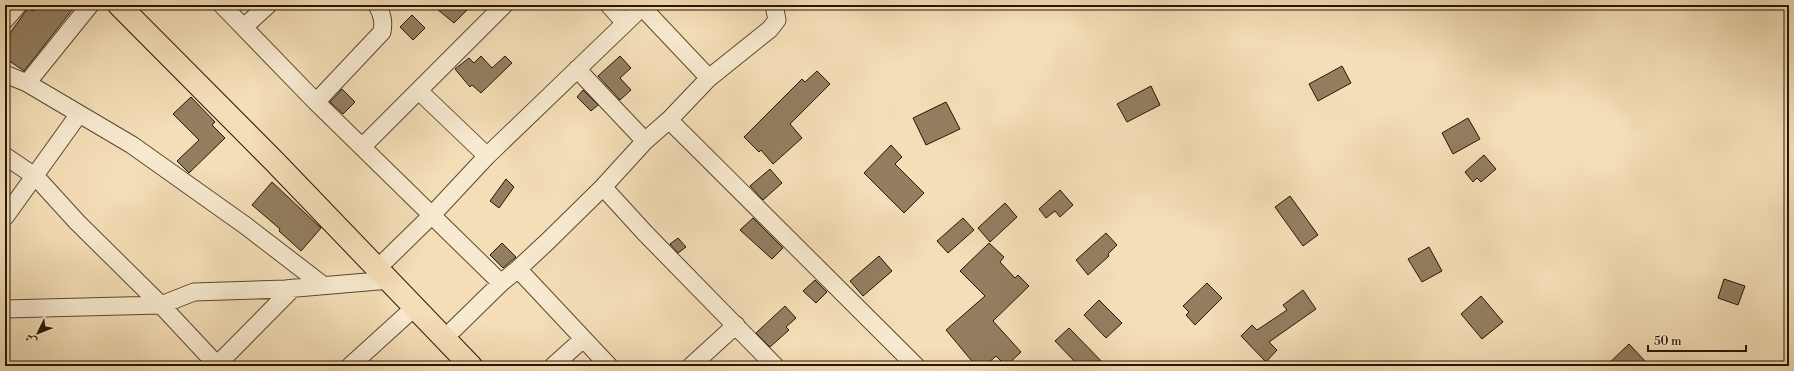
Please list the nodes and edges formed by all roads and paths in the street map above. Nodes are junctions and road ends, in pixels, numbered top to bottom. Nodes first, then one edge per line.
1 (18, 5) edge
2 (90, 5) edge
3 (119, 5) edge
4 (140, 5) edge
5 (222, 5) edge
6 (268, 5) edge
7 (377, 5) edge
8 (609, 5) edge
9 (774, 5) edge
10 (641, 6) edge
11 (498, 7) edge
12 (5, 20) edge
13 (625, 23) junction
14 (244, 27) junction
15 (578, 69) junction
16 (5, 74) edge
17 (709, 78) junction
18 (27, 84) junction
19 (419, 90) junction
20 (316, 102) junction
21 (79, 114) junction
22 (669, 120) junction
23 (645, 140) junction
24 (362, 148) junction
25 (5, 156) edge
26 (487, 156) junction
27 (36, 177) junction
28 (603, 187) junction
29 (431, 216) junction
30 (5, 217) edge
31 (518, 269) junction
32 (388, 270) junction
33 (501, 283) junction
34 (324, 286) junction
35 (293, 288) junction
36 (161, 305) junction
37 (415, 307) junction
38 (5, 309) edge
39 (736, 325) junction
40 (453, 330) junction
41 (583, 339) junction
42 (217, 365) edge
43 (350, 366) edge
44 (471, 366) edge
45 (488, 366) edge
46 (553, 366) edge
47 (609, 366) edge
48 (691, 366) edge
49 (775, 366) edge
50 (916, 366) edge

1 - 12 street
2 - 18 street
3 - 32 main road
4 - 32 main road
5 - 14 street
6 - 14 street
7 - 20 street
8 - 13 street
9 - 17 street
10 - 13 street
10 - 17 street
11 - 19 street
13 - 15 street
14 - 20 street
15 - 23 street
15 - 26 street
16 - 18 street
17 - 22 street
18 - 21 street
19 - 24 street
19 - 26 street
20 - 24 street
21 - 27 street
21 - 34 street
22 - 23 street
22 - 50 street
23 - 28 street
24 - 29 street
25 - 27 street
26 - 29 street
27 - 30 street
27 - 36 street
28 - 31 street
28 - 39 street
29 - 32 street
29 - 33 street
31 - 33 street
31 - 41 street
32 - 34 street
32 - 37 main road
32 - 40 main road
33 - 40 street
34 - 35 street
35 - 36 street
35 - 42 street
36 - 38 street
36 - 42 street
37 - 43 street
37 - 44 main road
39 - 48 street
39 - 49 street
40 - 45 main road
41 - 46 street
41 - 47 street

